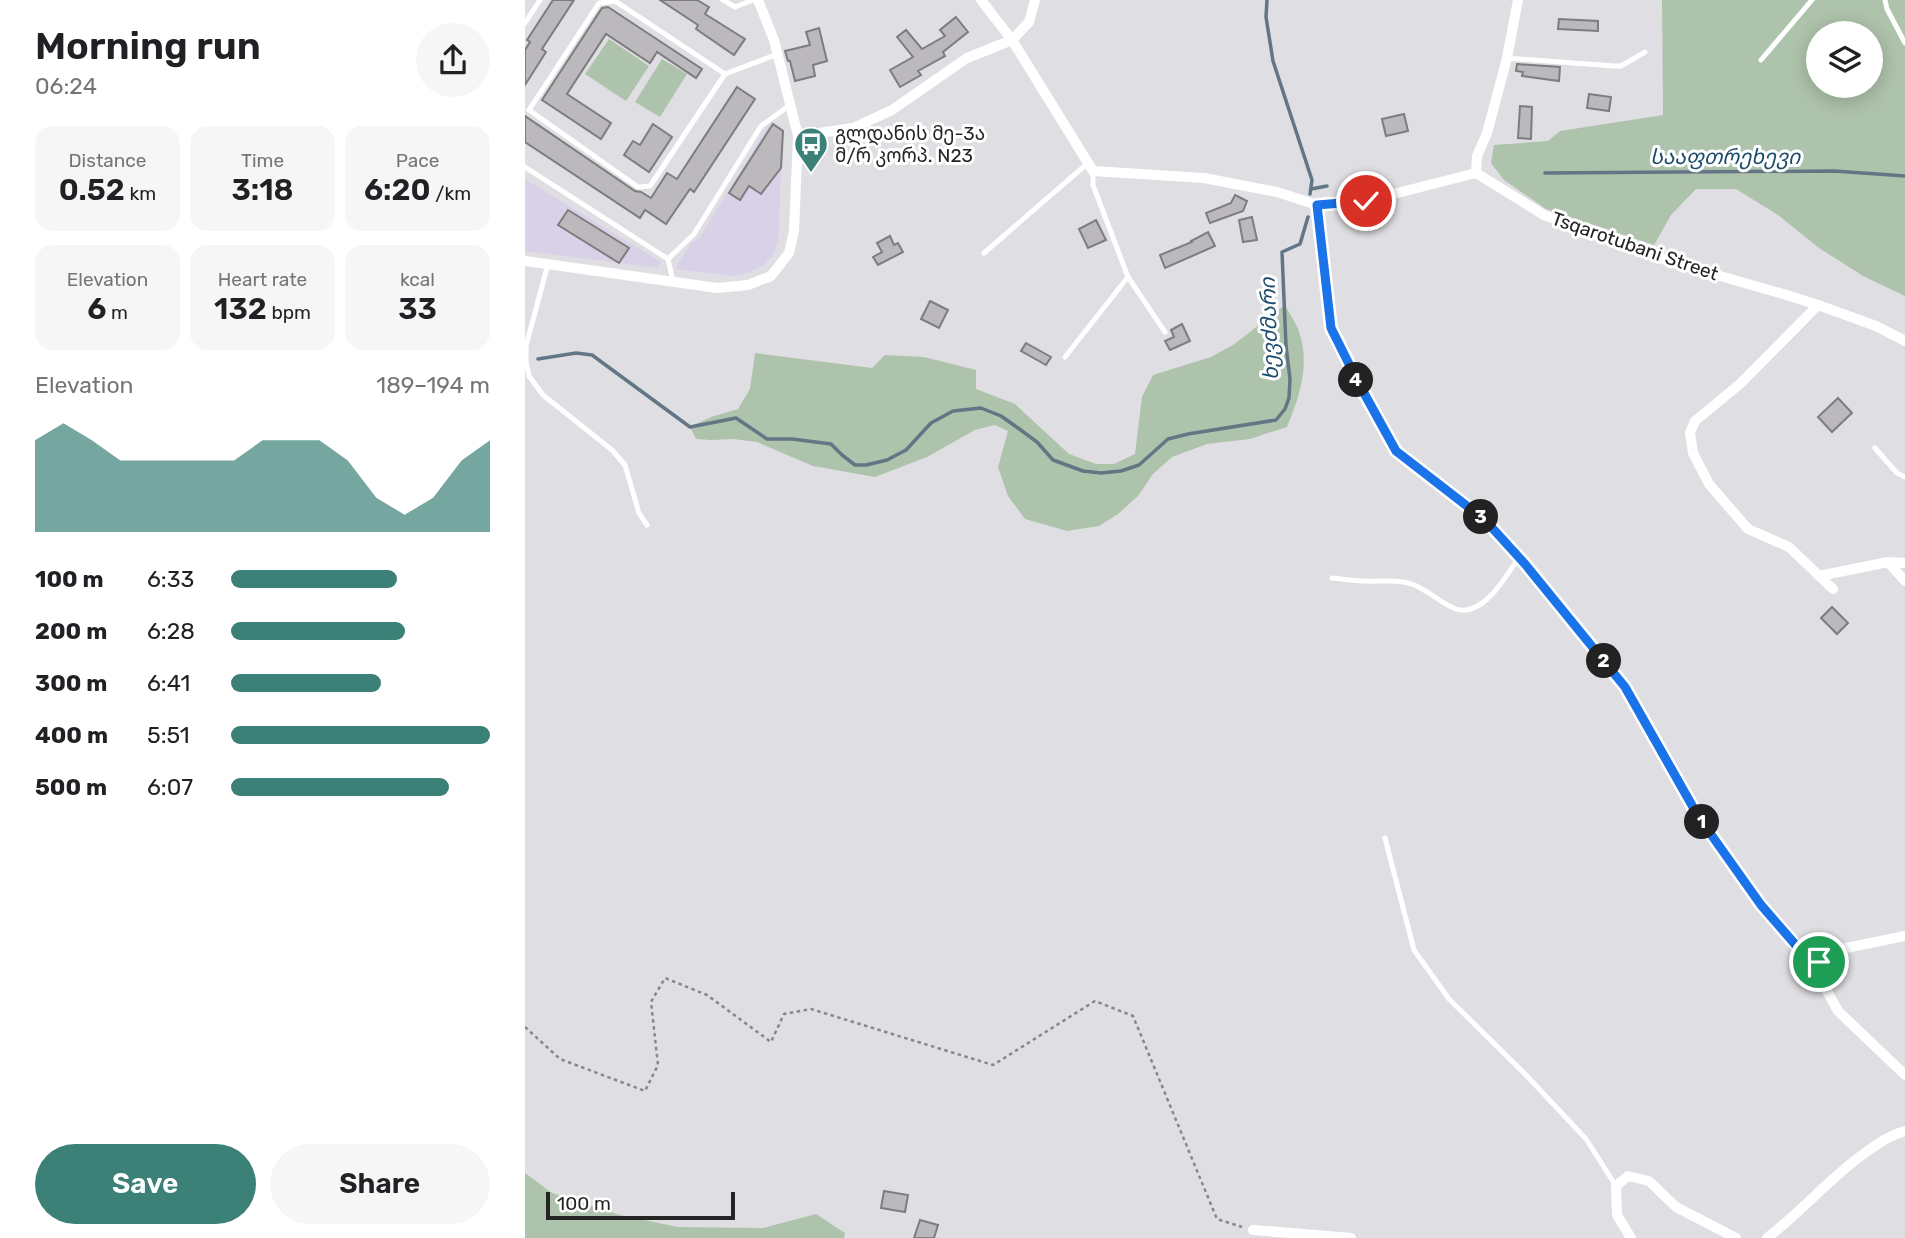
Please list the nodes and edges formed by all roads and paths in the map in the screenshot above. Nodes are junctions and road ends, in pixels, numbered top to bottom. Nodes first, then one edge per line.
1 (540, 0) edge
2 (723, 0) edge
3 (756, 0) edge
4 (981, 0) edge
5 (1035, 0) edge
6 (1517, 0) edge
7 (1812, 0) edge
8 (1885, 0) edge
9 (525, 23) edge
10 (1012, 40) junction
11 (1905, 43) edge
12 (1645, 52) dead end
13 (778, 54) junction
14 (1507, 58) junction
15 (1761, 60) dead end
16 (725, 74) junction
17 (790, 105) junction
18 (527, 109) edge
19 (797, 136) junction
20 (525, 167) edge
21 (1090, 167) junction
22 (1476, 173) junction
23 (1317, 205) junction
24 (983, 253) dead end
25 (668, 259) junction
26 (525, 261) edge
27 (548, 264) junction
28 (1128, 277) junction
29 (673, 283) junction
30 (1818, 305) junction
31 (1165, 332) dead end
32 (1905, 341) edge
33 (1065, 357) dead end
34 (1875, 448) dead end
35 (1905, 477) edge
36 (647, 525) dead end
37 (1519, 557) junction
38 (1888, 562) junction
39 (1905, 563) edge
40 (1819, 576) junction
41 (1332, 578) dead end
42 (1905, 581) edge
43 (1833, 589) dead end
44 (1385, 838) dead end
45 (1905, 936) edge
46 (1814, 966) junction
47 (525, 1027) edge
48 (1905, 1075) edge
49 (1905, 1131) edge
50 (1616, 1186) junction
51 (1253, 1230) joint
52 (1351, 1238) edge
53 (1631, 1238) edge
54 (1736, 1238) edge
55 (1767, 1238) edge

1 - 9 lane
2 - 3 lane
3 - 13 street
4 - 10 street
5 - 10 street
6 - 14 street
7 - 15 lane
8 - 11 lane
10 - 19 street
10 - 21 street
12 - 14 lane
13 - 16 lane
13 - 17 street
14 - 22 street
16 - 18 lane
16 - 18 lane
17 - 19 street
17 - 25 lane
19 - 29 street
20 - 25 lane
21 - 23 street
21 - 24 lane
21 - 28 lane
22 - 23 street
22 - 30 street, Tsqarotubani Street
23 - 37 street
25 - 29 lane
26 - 27 street
27 - 29 street
27 - 36 lane
28 - 31 lane
28 - 33 lane
30 - 32 street, Tsqarotubani Street
30 - 40 street
34 - 35 lane
37 - 41 lane
37 - 46 street
38 - 39 street
38 - 40 street
38 - 42 street
40 - 43 street
44 - 50 lane
45 - 46 street
46 - 48 street
47 - 51 path
49 - 55 street
50 - 53 street
50 - 54 street
51 - 52 street

